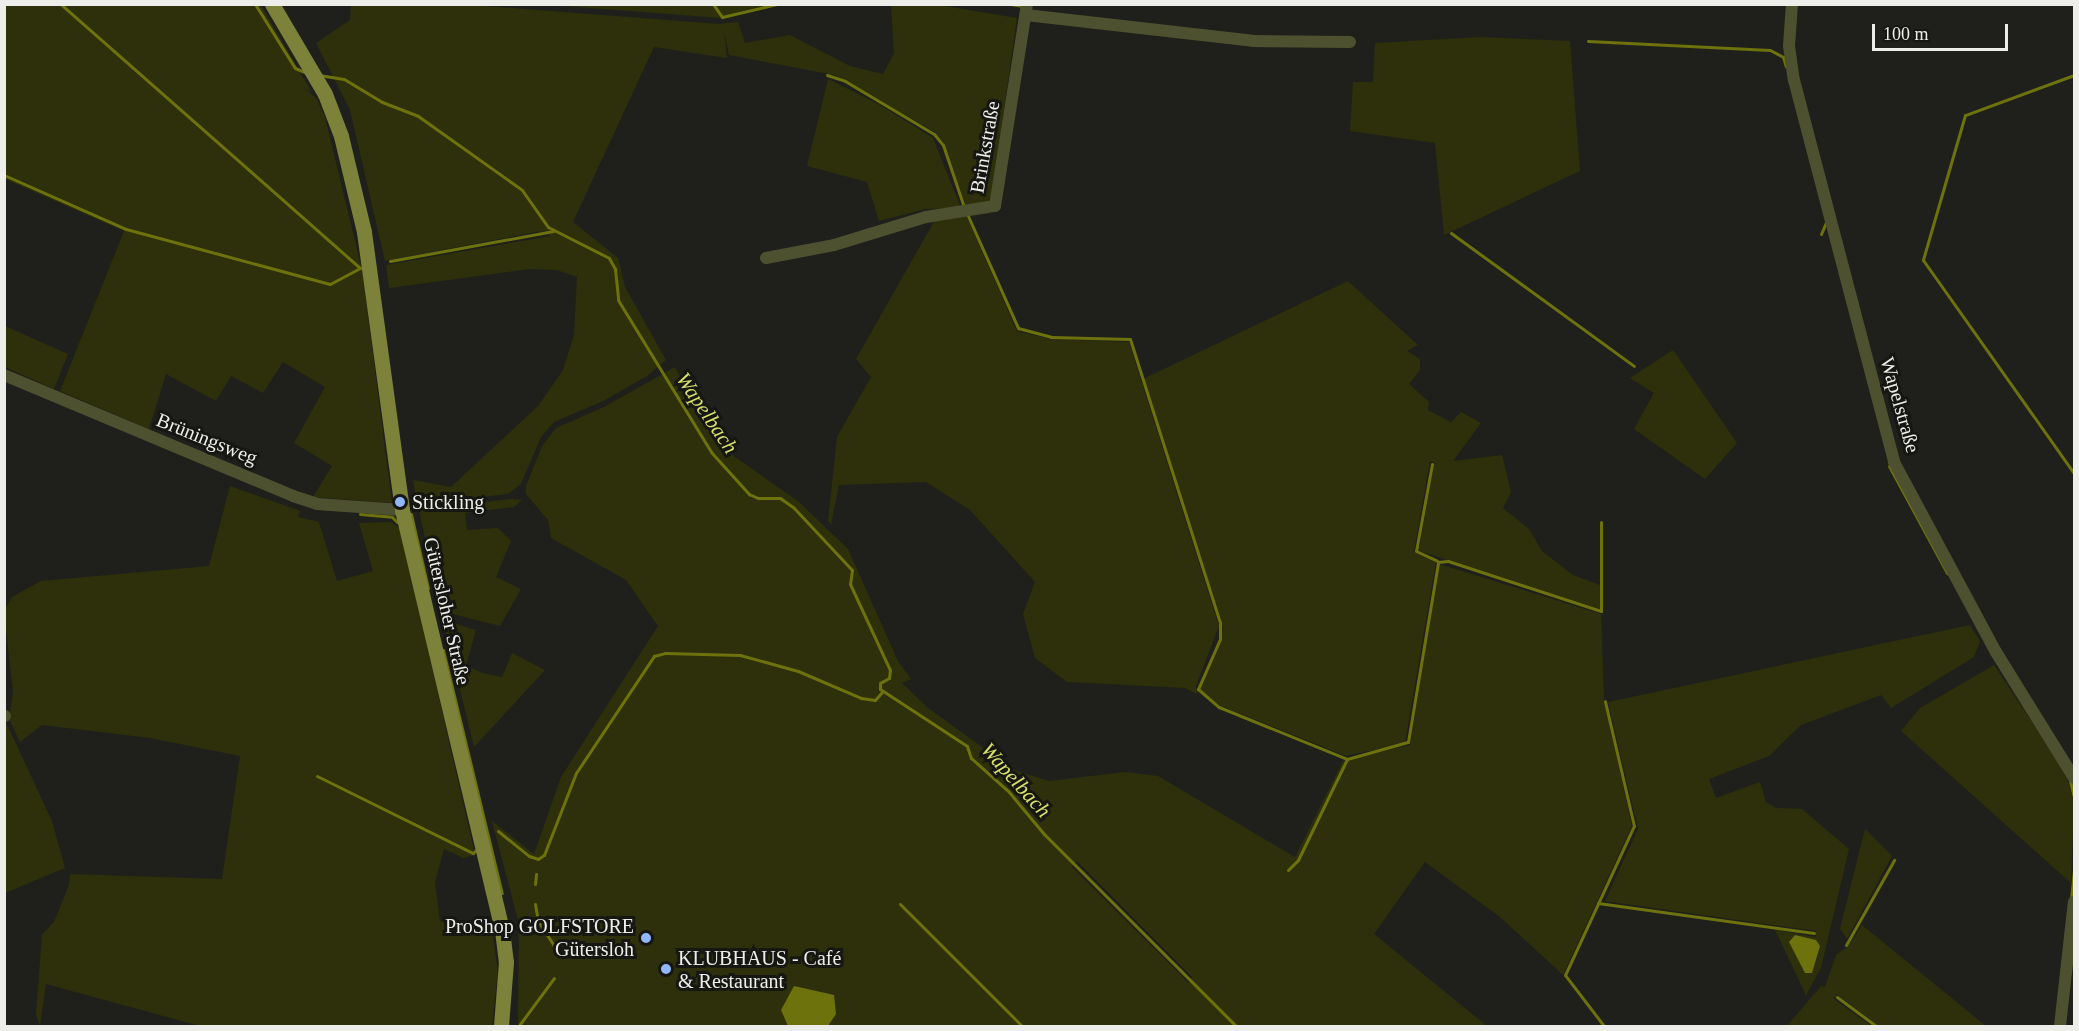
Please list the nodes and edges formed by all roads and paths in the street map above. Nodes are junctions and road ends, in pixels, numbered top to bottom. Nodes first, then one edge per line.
1 (272, 4) edge
2 (1792, 4) edge
3 (1027, 10) edge
4 (1350, 42) dead end
5 (766, 258) dead end
6 (4, 375) edge
7 (402, 510) junction
8 (2074, 778) edge
9 (2074, 902) edge
10 (501, 1026) edge
11 (2060, 1026) edge

1 - 7 main road, Gütersloher Straße
2 - 8 street, Wapelstraße
3 - 4 street
3 - 5 street, Brinkstraße
6 - 7 street, Brüningsweg
7 - 10 main road, Gütersloher Straße
9 - 11 street

